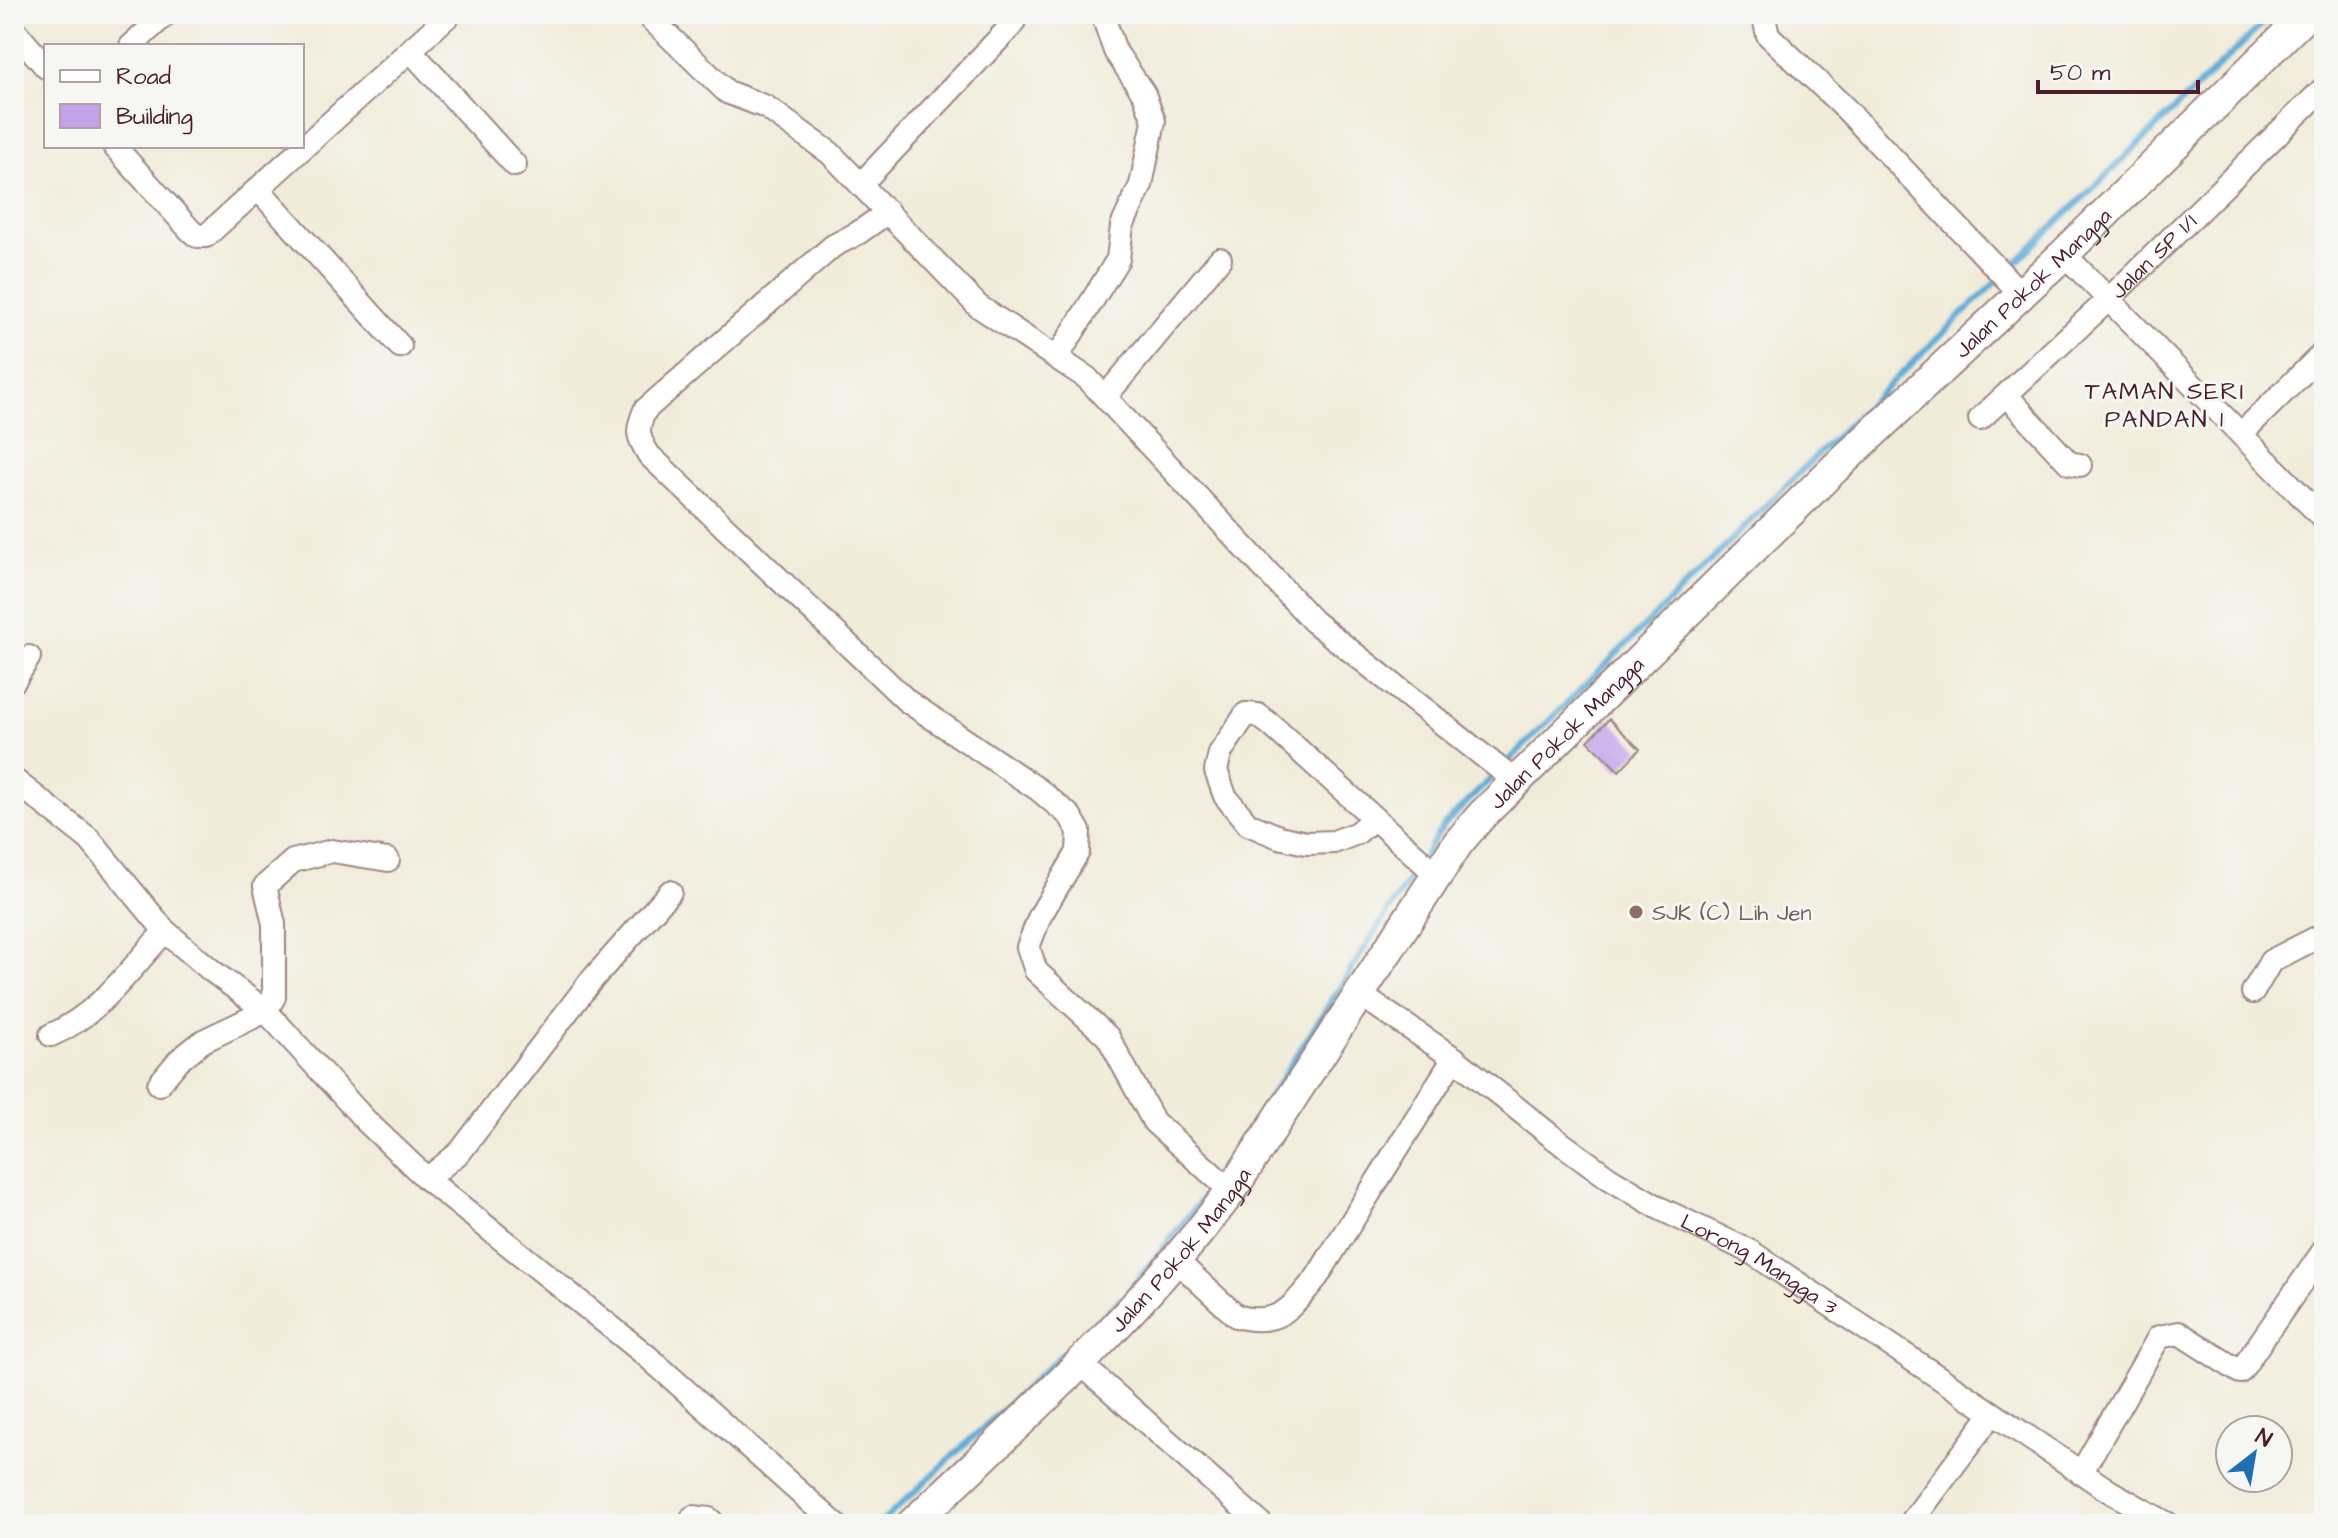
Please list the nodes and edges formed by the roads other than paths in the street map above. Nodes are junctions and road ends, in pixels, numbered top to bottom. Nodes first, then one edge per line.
1 (166, 14) edge
2 (450, 14) edge
3 (646, 14) edge
4 (1017, 14) edge
5 (1105, 14) edge
6 (1763, 14) edge
7 (2307, 14) edge
8 (14, 30) edge
9 (133, 44) edge
10 (411, 51) junction
11 (44, 65) edge
12 (2324, 88) edge
13 (116, 148) edge
14 (515, 165) dead end
15 (861, 184) junction
16 (259, 190) junction
17 (888, 212) junction
18 (2064, 254) junction
19 (1220, 259) dead end
20 (2010, 283) junction
21 (2108, 300) junction
22 (400, 346) dead end
23 (2324, 352) edge
24 (1058, 356) junction
25 (1106, 396) junction
26 (2007, 396) junction
27 (1980, 419) dead end
28 (2241, 434) junction
29 (2080, 465) dead end
30 (2324, 519) edge
31 (29, 657) dead end
32 (14, 681) edge
33 (1504, 772) junction
34 (14, 780) edge
35 (1374, 818) junction
36 (388, 860) dead end
37 (1426, 865) junction
38 (670, 892) dead end
39 (165, 931) junction
40 (2324, 934) edge
41 (2253, 992) dead end
42 (1359, 994) junction
43 (266, 1011) junction
44 (51, 1035) dead end
45 (1454, 1058) junction
46 (159, 1084) dead end
47 (427, 1179) junction
48 (1227, 1187) junction
49 (2324, 1250) edge
50 (1177, 1261) junction
51 (1081, 1364) junction
52 (1992, 1414) junction
53 (2081, 1473) junction
54 (1255, 1522) edge
55 (835, 1524) edge
56 (912, 1524) edge
57 (1910, 1524) edge
58 (2168, 1524) edge

1 - 9 street
2 - 10 street
3 - 15 street
4 - 15 street
5 - 24 street
6 - 20 street
7 - 18 main road, Jalan Pokok Mangga
8 - 11 street
10 - 14 street
10 - 16 street
12 - 21 street, Jalan SP 1/1
13 - 16 street
15 - 17 street
16 - 22 street
17 - 24 street
17 - 48 street
18 - 20 main road, Jalan Pokok Mangga
18 - 21 street
19 - 25 street
20 - 33 main road, Jalan Pokok Mangga
21 - 26 street, Jalan SP 1/1
21 - 28 street
23 - 28 street
24 - 25 street
25 - 33 street
26 - 27 street, Jalan SP 1/1
26 - 29 street
28 - 30 street
31 - 32 street
33 - 37 main road, Jalan Pokok Mangga
34 - 39 street
35 - 35 street
35 - 37 street
36 - 43 street
37 - 42 main road, Jalan Pokok Mangga
38 - 47 street
39 - 43 street
39 - 44 street
40 - 41 street
42 - 45 street, Lorong Mangga 3
42 - 48 main road, Jalan Pokok Mangga
43 - 46 street
43 - 47 street
45 - 50 street
45 - 52 street, Lorong Mangga 3
47 - 55 street
48 - 50 main road, Jalan Pokok Mangga
49 - 53 street
50 - 51 main road, Jalan Pokok Mangga
51 - 54 street
51 - 56 main road, Jalan Pokok Mangga
52 - 53 street, Lorong Mangga 3
52 - 57 street
53 - 58 street, Lorong Mangga 3

